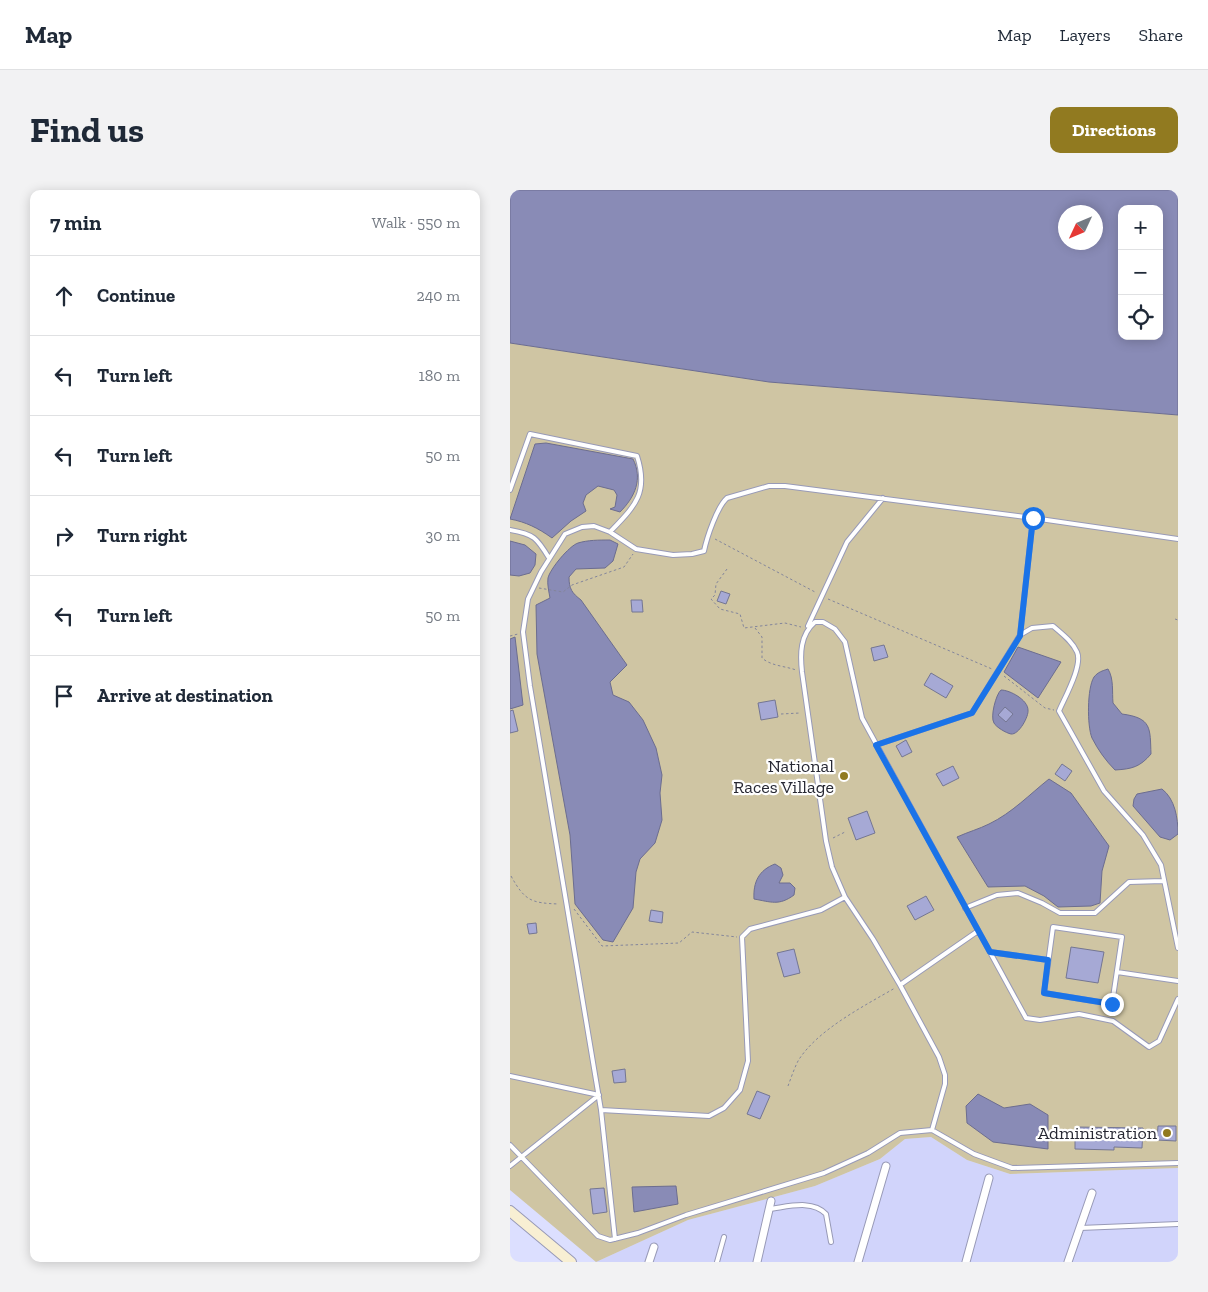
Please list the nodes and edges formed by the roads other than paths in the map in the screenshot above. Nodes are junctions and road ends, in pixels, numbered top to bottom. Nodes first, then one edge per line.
1 (510, 490) edge
2 (883, 498) junction
3 (1033, 518) junction
4 (510, 530) edge
5 (610, 532) junction
6 (1178, 539) edge
7 (549, 558) junction
8 (807, 628) junction
9 (1020, 636) junction
10 (876, 745) junction
11 (1164, 881) junction
12 (845, 897) junction
13 (966, 908) junction
14 (978, 931) junction
15 (1178, 948) edge
16 (990, 952) junction
17 (1048, 960) junction
18 (1117, 972) junction
19 (1178, 981) edge
20 (900, 985) junction
21 (1178, 999) edge
22 (510, 1076) edge
23 (599, 1095) junction
24 (601, 1110) junction
25 (932, 1130) junction
26 (510, 1145) edge
27 (522, 1157) junction
28 (1178, 1163) edge
29 (510, 1166) edge
30 (886, 1166) dead end
31 (989, 1178) dead end
32 (1092, 1193) dead end
33 (770, 1201) dead end
34 (769, 1209) junction
35 (510, 1211) edge
36 (1178, 1224) edge
37 (1080, 1228) junction
38 (724, 1237) dead end
39 (616, 1239) junction
40 (831, 1242) dead end
41 (654, 1247) dead end
42 (569, 1261) edge
43 (649, 1262) edge
44 (717, 1262) edge
45 (757, 1262) edge
46 (858, 1262) edge
47 (966, 1262) edge
48 (1068, 1262) edge

1 - 5 lane
2 - 3 lane
2 - 5 lane
2 - 8 lane
3 - 6 lane
3 - 9 lane
4 - 7 lane
5 - 7 lane
7 - 23 lane
8 - 10 lane
8 - 12 lane
9 - 10 lane
9 - 11 lane
10 - 13 lane
11 - 13 lane
11 - 15 lane
12 - 20 lane
12 - 24 lane
13 - 14 lane
14 - 16 lane
14 - 20 lane
16 - 17 lane
16 - 21 lane
17 - 18 lane
17 - 18 lane
18 - 19 lane
20 - 25 lane
22 - 23 lane
23 - 24 lane
23 - 27 lane
24 - 39 lane
25 - 28 lane
25 - 39 lane
26 - 27 lane
27 - 29 lane
27 - 39 lane
30 - 46 street
31 - 47 street
32 - 37 street
33 - 34 street
34 - 40 lane
34 - 45 street
35 - 42 main road
36 - 37 lane
37 - 48 street
38 - 44 lane
41 - 43 street

